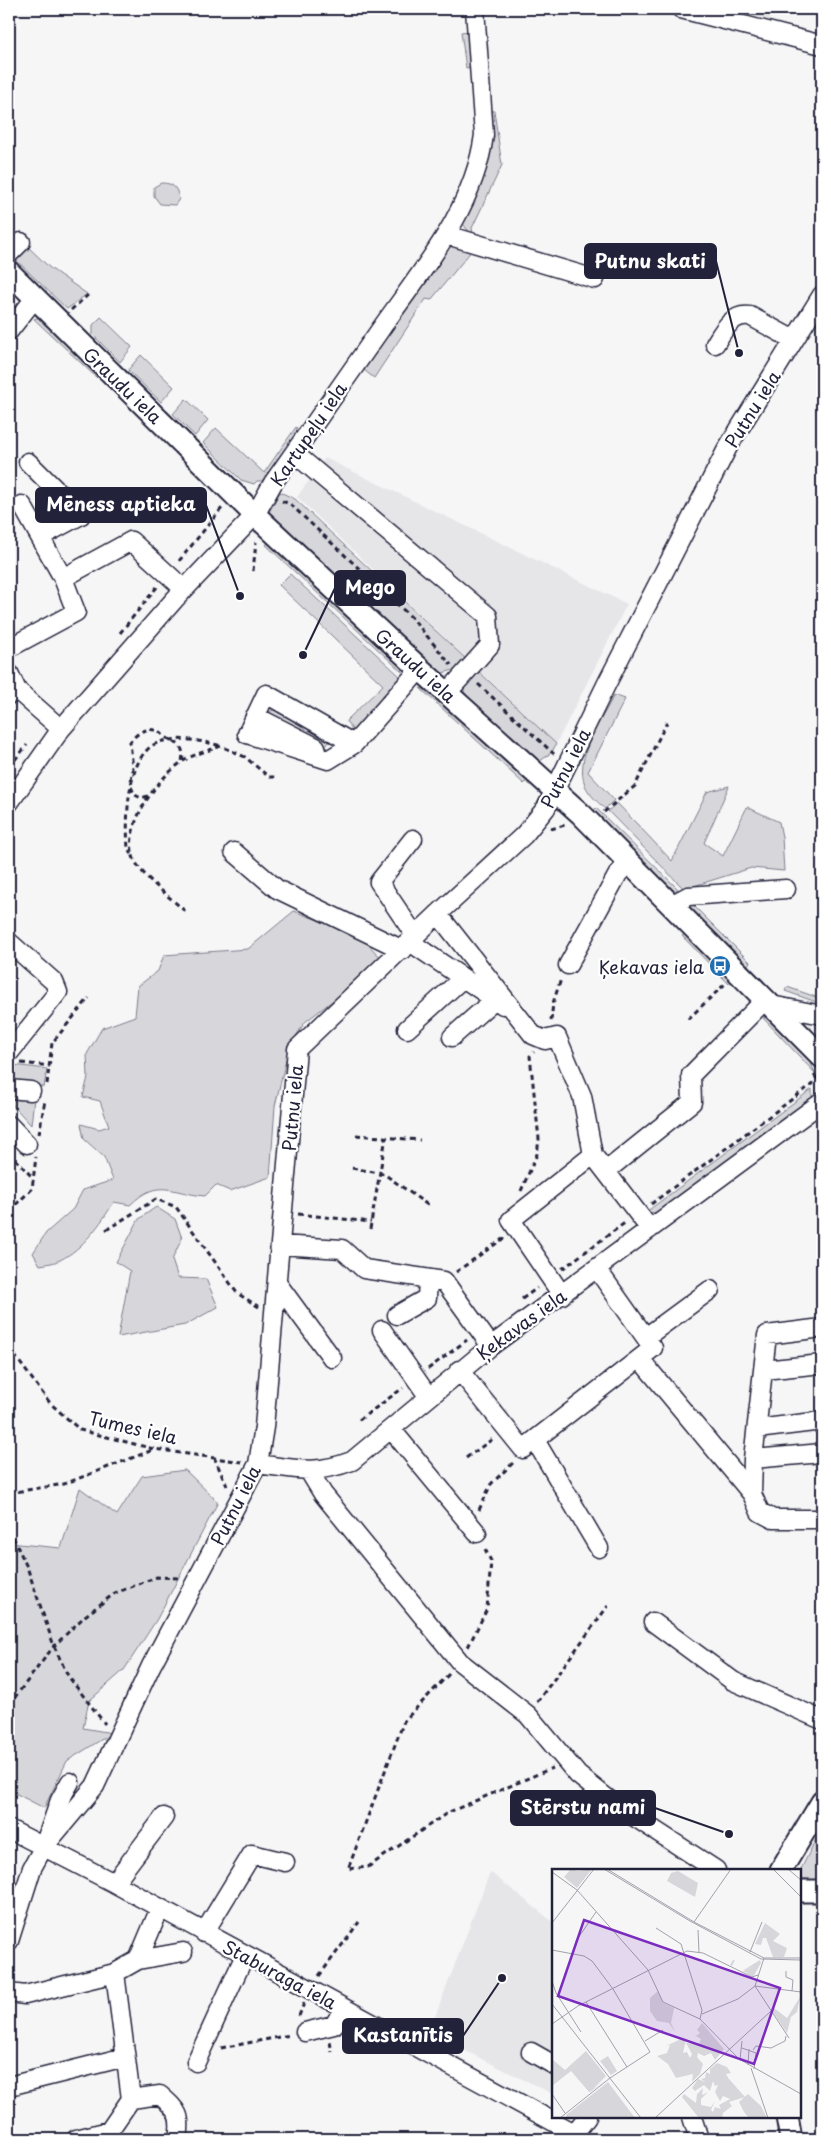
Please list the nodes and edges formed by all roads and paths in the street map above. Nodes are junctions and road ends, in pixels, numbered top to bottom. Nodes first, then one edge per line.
1 (475, 9) edge
2 (681, 9) edge
3 (822, 44) edge
4 (447, 235) junction
5 (9, 272) edge
6 (595, 279) dead end
7 (88, 295) dead end
8 (822, 295) edge
9 (35, 298) junction
10 (67, 313) dead end
11 (9, 331) edge
12 (794, 340) junction
13 (715, 344) dead end
14 (294, 453) junction
15 (28, 462) dead end
16 (266, 495) junction
17 (22, 505) dead end
18 (224, 506) dead end
19 (255, 515) junction
20 (40, 537) junction
21 (256, 540) dead end
22 (253, 572) dead end
23 (168, 574) junction
24 (63, 578) junction
25 (184, 589) junction
26 (119, 634) dead end
27 (9, 648) edge
28 (420, 670) junction
29 (9, 673) edge
30 (460, 676) junction
31 (13, 693) edge
32 (447, 693) junction
33 (822, 696) edge
34 (821, 702) dead end
35 (667, 722) dead end
36 (55, 724) junction
37 (173, 740) junction
38 (354, 744) junction
39 (221, 746) junction
40 (555, 754) dead end
41 (182, 762) junction
42 (9, 767) edge
43 (278, 777) dead end
44 (131, 785) junction
45 (556, 791) junction
46 (148, 796) junction
47 (9, 803) edge
48 (604, 812) dead end
49 (413, 839) dead end
50 (234, 852) dead end
51 (133, 856) junction
52 (629, 862) junction
53 (786, 889) dead end
54 (671, 905) junction
55 (186, 911) dead end
56 (438, 914) junction
57 (9, 942) edge
58 (409, 943) junction
59 (568, 965) joint
60 (463, 978) junction
61 (726, 983) dead end
62 (89, 998) dead end
63 (495, 999) junction
64 (768, 1002) junction
65 (822, 1015) edge
66 (688, 1019) dead end
67 (520, 1028) dead end
68 (407, 1029) dead end
69 (452, 1037) dead end
70 (551, 1038) junction
71 (822, 1057) edge
72 (13, 1058) edge
73 (50, 1066) junction
74 (822, 1077) edge
75 (9, 1089) edge
76 (41, 1090) junction
77 (822, 1102) edge
78 (9, 1125) edge
79 (356, 1135) dead end
80 (386, 1137) junction
81 (420, 1140) dead end
82 (34, 1145) junction
83 (9, 1152) edge
84 (594, 1155) junction
85 (352, 1168) dead end
86 (606, 1171) junction
87 (380, 1173) junction
88 (32, 1178) junction
89 (429, 1206) dead end
90 (9, 1211) edge
91 (283, 1213) junction
92 (638, 1213) junction
93 (371, 1222) junction
94 (514, 1224) junction
95 (650, 1228) junction
96 (370, 1229) dead end
97 (106, 1230) dead end
98 (280, 1245) junction
99 (597, 1269) junction
100 (550, 1278) junction
101 (436, 1280) junction
102 (277, 1283) junction
103 (710, 1290) dead end
104 (562, 1296) junction
105 (519, 1302) dead end
106 (397, 1315) dead end
107 (274, 1316) junction
108 (822, 1328) edge
109 (382, 1330) dead end
110 (479, 1331) junction
111 (646, 1337) junction
112 (491, 1346) junction
113 (9, 1348) edge
114 (332, 1358) dead end
115 (640, 1359) junction
116 (822, 1364) edge
117 (459, 1370) junction
118 (763, 1370) junction
119 (416, 1379) junction
120 (428, 1396) junction
121 (359, 1420) dead end
122 (822, 1421) edge
123 (390, 1428) junction
124 (506, 1428) junction
125 (757, 1429) junction
126 (527, 1442) junction
127 (154, 1450) junction
128 (822, 1453) edge
129 (214, 1457) junction
130 (466, 1458) dead end
131 (753, 1460) junction
132 (258, 1464) junction
133 (309, 1471) junction
134 (9, 1493) edge
135 (752, 1494) junction
136 (236, 1504) junction
137 (822, 1519) edge
138 (9, 1529) edge
139 (474, 1529) junction
140 (599, 1548) dead end
141 (198, 1578) junction
142 (608, 1606) dead end
143 (653, 1622) dead end
144 (54, 1646) junction
145 (460, 1662) junction
146 (9, 1705) edge
147 (528, 1715) junction
148 (822, 1720) edge
149 (117, 1740) junction
150 (567, 1762) junction
151 (70, 1782) dead end
152 (822, 1802) edge
153 (164, 1817) dead end
154 (9, 1829) edge
155 (43, 1848) junction
156 (285, 1862) dead end
157 (714, 1869) edge
158 (782, 1869) edge
159 (114, 1883) junction
160 (822, 1890) edge
161 (801, 1891) edge
162 (160, 1908) junction
163 (358, 1922) dead end
164 (204, 1933) junction
165 (9, 1941) edge
166 (183, 1952) dead end
167 (245, 1954) junction
168 (138, 1960) junction
169 (115, 1973) junction
170 (309, 1990) junction
171 (9, 1993) edge
172 (344, 2008) junction
173 (215, 2019) junction
174 (297, 2030) junction
175 (531, 2052) dead end
176 (125, 2057) junction
177 (196, 2062) dead end
178 (552, 2064) edge
179 (9, 2086) edge
180 (131, 2099) junction
181 (586, 2118) edge
182 (692, 2118) edge
183 (787, 2118) edge
184 (573, 2137) edge
185 (76, 2139) edge
186 (178, 2139) edge
187 (699, 2139) edge
188 (791, 2139) edge

1 - 4 street, Kartupeļu iela
2 - 3 street
4 - 6 street
4 - 14 street, Kartupeļu iela
5 - 9 main road, Graudu iela
7 - 10 path
8 - 12 street, Putnu iela
9 - 11 street
9 - 19 main road, Graudu iela
12 - 13 street
12 - 45 street, Putnu iela
14 - 16 street, Kartupeļu iela
14 - 30 street
15 - 20 street
16 - 19 street, Kartupeļu iela
16 - 30 path
17 - 20 street
18 - 23 path
19 - 25 street, Kartupeļu iela
19 - 28 main road, Graudu iela
20 - 24 street
21 - 22 path
23 - 24 street
23 - 25 street
23 - 26 path
24 - 27 street
25 - 36 street, Kartupeļu iela
28 - 32 main road, Graudu iela
28 - 38 street
29 - 31 street
30 - 32 street
30 - 40 path
31 - 36 street
32 - 45 main road, Graudu iela
33 - 34 path
35 - 48 path
36 - 42 path
36 - 47 street, Kartupeļu iela
37 - 39 path
37 - 41 path
37 - 44 path
37 - 44 path
38 - 38 street
39 - 41 path
39 - 43 path
41 - 46 path
44 - 46 path
44 - 51 path
45 - 52 main road, Graudu iela
45 - 56 street, Putnu iela
46 - 51 path
49 - 58 street
50 - 58 street
51 - 55 path
52 - 54 main road, Graudu iela
52 - 59 street
53 - 54 street
54 - 64 main road, Graudu iela
56 - 58 street, Putnu iela
56 - 70 street
57 - 72 street
58 - 60 street
58 - 91 street, Putnu iela
59 - 70 path
60 - 63 street
60 - 68 street
61 - 66 path
62 - 73 path
63 - 67 street
63 - 69 street
64 - 65 street
64 - 71 main road, Graudu iela
64 - 86 street
70 - 84 street
70 - 94 path
72 - 73 path
73 - 76 path
74 - 92 path
75 - 76 street
76 - 82 path
77 - 95 street, Ķekavas iela
78 - 82 street
79 - 80 path
80 - 81 path
80 - 87 path
82 - 88 path
83 - 88 path
84 - 86 street
84 - 94 street
85 - 87 path
86 - 92 street
87 - 89 path
87 - 93 path
88 - 90 path
91 - 93 path
91 - 98 street, Putnu iela
92 - 95 street
92 - 100 path
93 - 96 path
94 - 100 street
94 - 101 path
95 - 99 street, Ķekavas iela
97 - 107 path
98 - 101 street
98 - 102 street, Putnu iela
99 - 104 street, Ķekavas iela
99 - 111 street
100 - 104 street
100 - 105 path
101 - 106 street
101 - 110 street
102 - 107 street, Putnu iela
102 - 114 street
103 - 111 street
104 - 112 street, Ķekavas iela
107 - 132 street, Putnu iela
108 - 118 street
109 - 119 street
110 - 112 street
110 - 119 path
111 - 115 street
112 - 117 street, Ķekavas iela
113 - 127 path, Tumes iela
115 - 126 street
115 - 135 street
116 - 118 street
117 - 120 street, Ķekavas iela
117 - 124 street
118 - 125 street
119 - 120 street
119 - 121 path
120 - 123 street, Ķekavas iela
122 - 125 street
123 - 133 street, Ķekavas iela
123 - 139 street
124 - 126 street
124 - 130 path
125 - 131 street
126 - 139 path
126 - 140 street
127 - 129 path, Tumes iela
127 - 134 path
128 - 131 street
129 - 132 path, Tumes iela
129 - 136 path
131 - 135 street
132 - 133 street, Ķekavas iela
132 - 136 street, Putnu iela
133 - 145 street
135 - 137 street
136 - 141 street, Putnu iela
138 - 144 path
139 - 145 path
141 - 144 path
141 - 149 street, Putnu iela
142 - 147 path
143 - 148 street
144 - 146 path
144 - 149 path
145 - 147 street
145 - 150 path
147 - 150 street
149 - 155 street, Putnu iela
150 - 157 street
151 - 155 street
152 - 158 main road
153 - 159 street
154 - 155 street, Staburaga iela
155 - 159 street, Staburaga iela
155 - 165 street, Putnu iela
156 - 164 street
159 - 162 street, Staburaga iela
160 - 161 main road
162 - 164 street, Staburaga iela
162 - 168 street
163 - 170 path
164 - 167 street, Staburaga iela
166 - 168 street
167 - 170 street, Staburaga iela
167 - 173 street
168 - 169 street
169 - 171 street
169 - 176 street
170 - 172 street, Staburaga iela
170 - 174 path
172 - 174 street
172 - 184 street, Staburaga iela
173 - 174 path
173 - 177 street
175 - 178 street
176 - 179 street
176 - 180 street
180 - 185 street
180 - 186 street
181 - 184 street
182 - 187 street
183 - 188 main road

